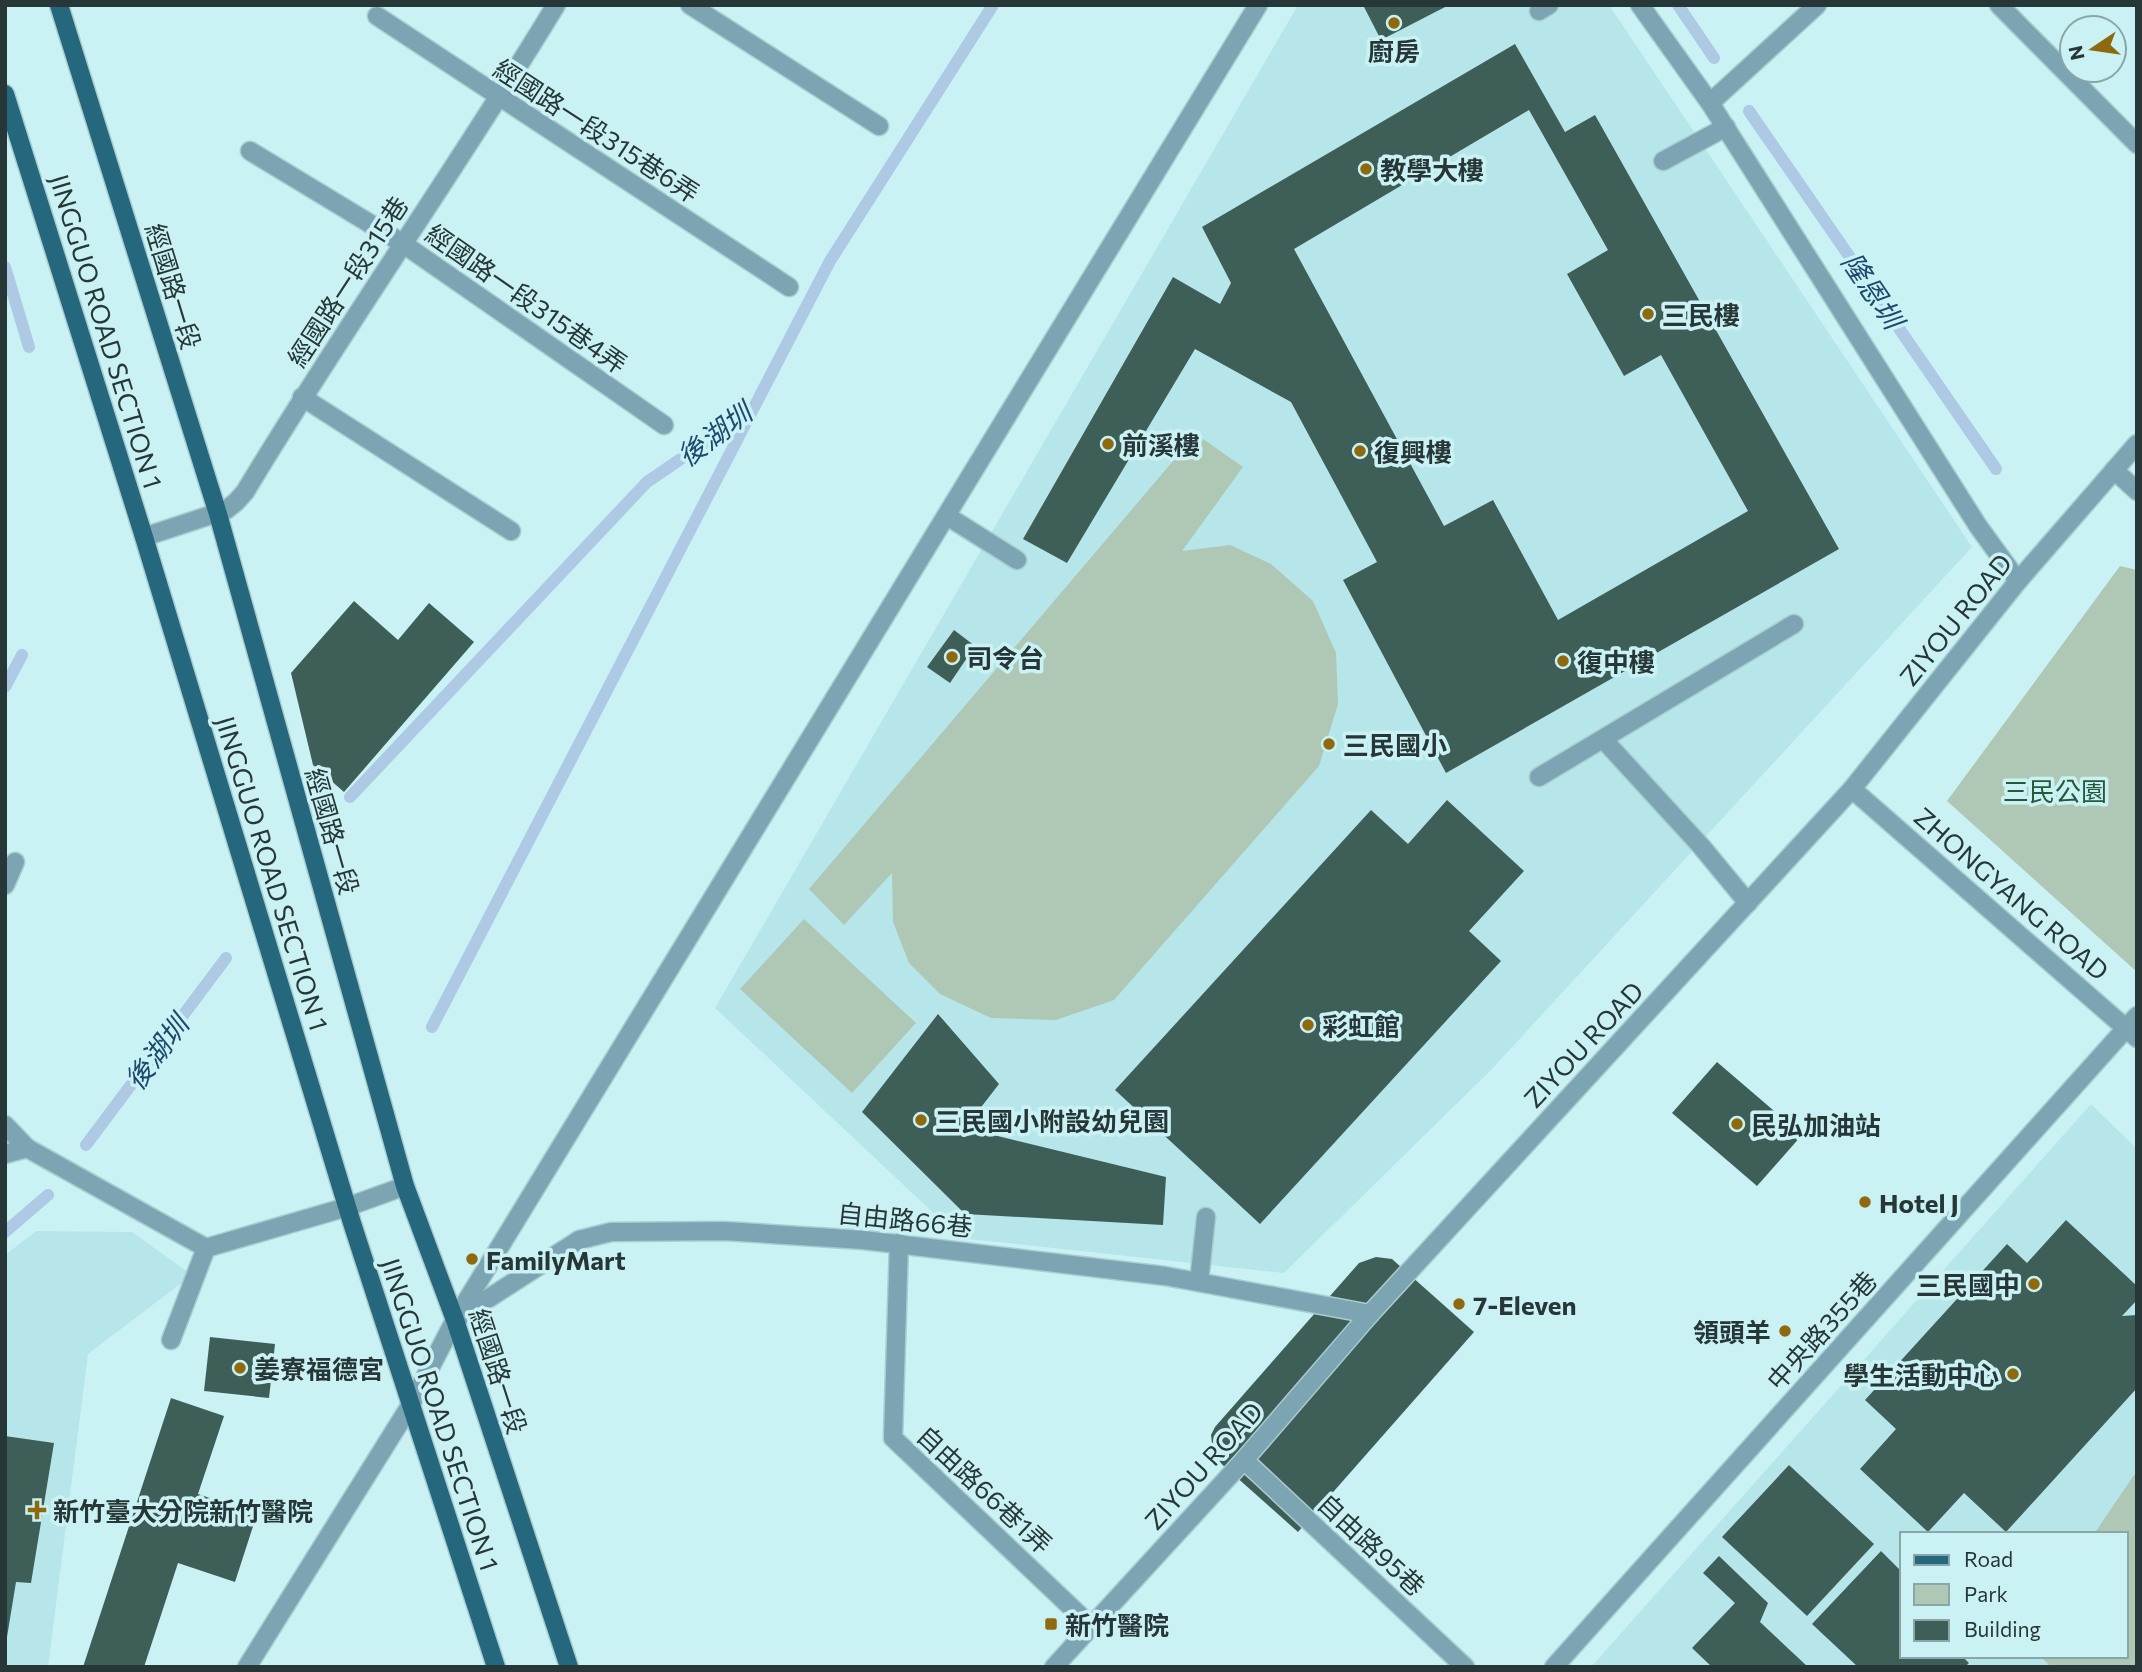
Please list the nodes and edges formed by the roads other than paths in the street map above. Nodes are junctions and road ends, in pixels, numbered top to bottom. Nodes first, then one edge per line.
1 (59, 5) edge
2 (556, 5) edge
3 (690, 5) edge
4 (1258, 5) edge
5 (1640, 5) edge
6 (1817, 5) edge
7 (1999, 5) edge
8 (377, 16) dead end
9 (5, 94) edge
10 (500, 98) junction
11 (1710, 103) junction
12 (879, 126) dead end
13 (1726, 127) junction
14 (2137, 144) edge
15 (250, 151) dead end
16 (1664, 160) dead end
17 (402, 243) junction
18 (789, 287) dead end
19 (302, 397) junction
20 (664, 425) dead end
21 (2137, 444) edge
22 (2114, 470) junction
23 (2137, 491) edge
24 (218, 514) junction
25 (947, 516) junction
26 (511, 531) dead end
27 (144, 537) junction
28 (1017, 560) dead end
29 (2018, 582) junction
30 (1794, 624) dead end
31 (1603, 739) junction
32 (1539, 777) dead end
33 (1852, 789) junction
34 (15, 862) dead end
35 (5, 885) edge
36 (1748, 903) junction
37 (2133, 1027) edge
38 (5, 1125) edge
39 (27, 1148) junction
40 (5, 1154) edge
41 (405, 1186) junction
42 (347, 1207) junction
43 (1206, 1217) dead end
44 (899, 1243) junction
45 (206, 1248) junction
46 (1199, 1282) junction
47 (1370, 1314) junction
48 (455, 1320) junction
49 (171, 1340) dead end
50 (410, 1406) junction
51 (1244, 1460) junction
52 (1091, 1626) junction
53 (247, 1667) edge
54 (495, 1667) edge
55 (569, 1667) edge
56 (1054, 1667) edge
57 (1465, 1667) edge
58 (1554, 1667) edge

1 - 24 main road, 經國路一段
2 - 10 street, 經國路一段315巷
3 - 12 street
4 - 25 street
5 - 11 street
6 - 11 street
7 - 14 street
8 - 10 street, 經國路一段315巷6弄
9 - 27 main road, JINGGUO ROAD SECTION 1
10 - 17 street, 經國路一段315巷
10 - 18 street, 經國路一段315巷6弄
11 - 13 street
13 - 16 street
13 - 29 street
15 - 17 street, 經國路一段315巷4弄
17 - 19 street, 經國路一段315巷
17 - 20 street, 經國路一段315巷4弄
19 - 24 street, 經國路一段315巷
19 - 26 street
21 - 22 street, ZIYOU ROAD
22 - 23 street
22 - 29 street, ZIYOU ROAD
24 - 27 street, 經國路一段315巷
24 - 41 main road, 經國路一段
25 - 28 street
25 - 48 street
27 - 42 main road, JINGGUO ROAD SECTION 1
29 - 33 street, ZIYOU ROAD
30 - 31 street
31 - 32 street
31 - 36 street
33 - 36 street, ZIYOU ROAD
33 - 37 street, ZHONGYANG ROAD
34 - 35 street
36 - 47 street, ZIYOU ROAD
37 - 58 street, 中央路355巷
38 - 39 street
39 - 40 street
39 - 45 street
41 - 42 street
41 - 48 main road, 經國路一段
42 - 45 street
42 - 50 main road, JINGGUO ROAD SECTION 1
43 - 46 street
44 - 46 street, 自由路66巷
44 - 48 street, 自由路66巷
44 - 52 street, 自由路66巷1弄
45 - 49 street
46 - 47 street, 自由路66巷
47 - 51 street, ZIYOU ROAD
48 - 50 street
48 - 55 main road, 經國路一段
50 - 53 street
50 - 54 main road, JINGGUO ROAD SECTION 1
51 - 52 street, ZIYOU ROAD
51 - 57 street, 自由路95巷
52 - 56 street, ZIYOU ROAD

